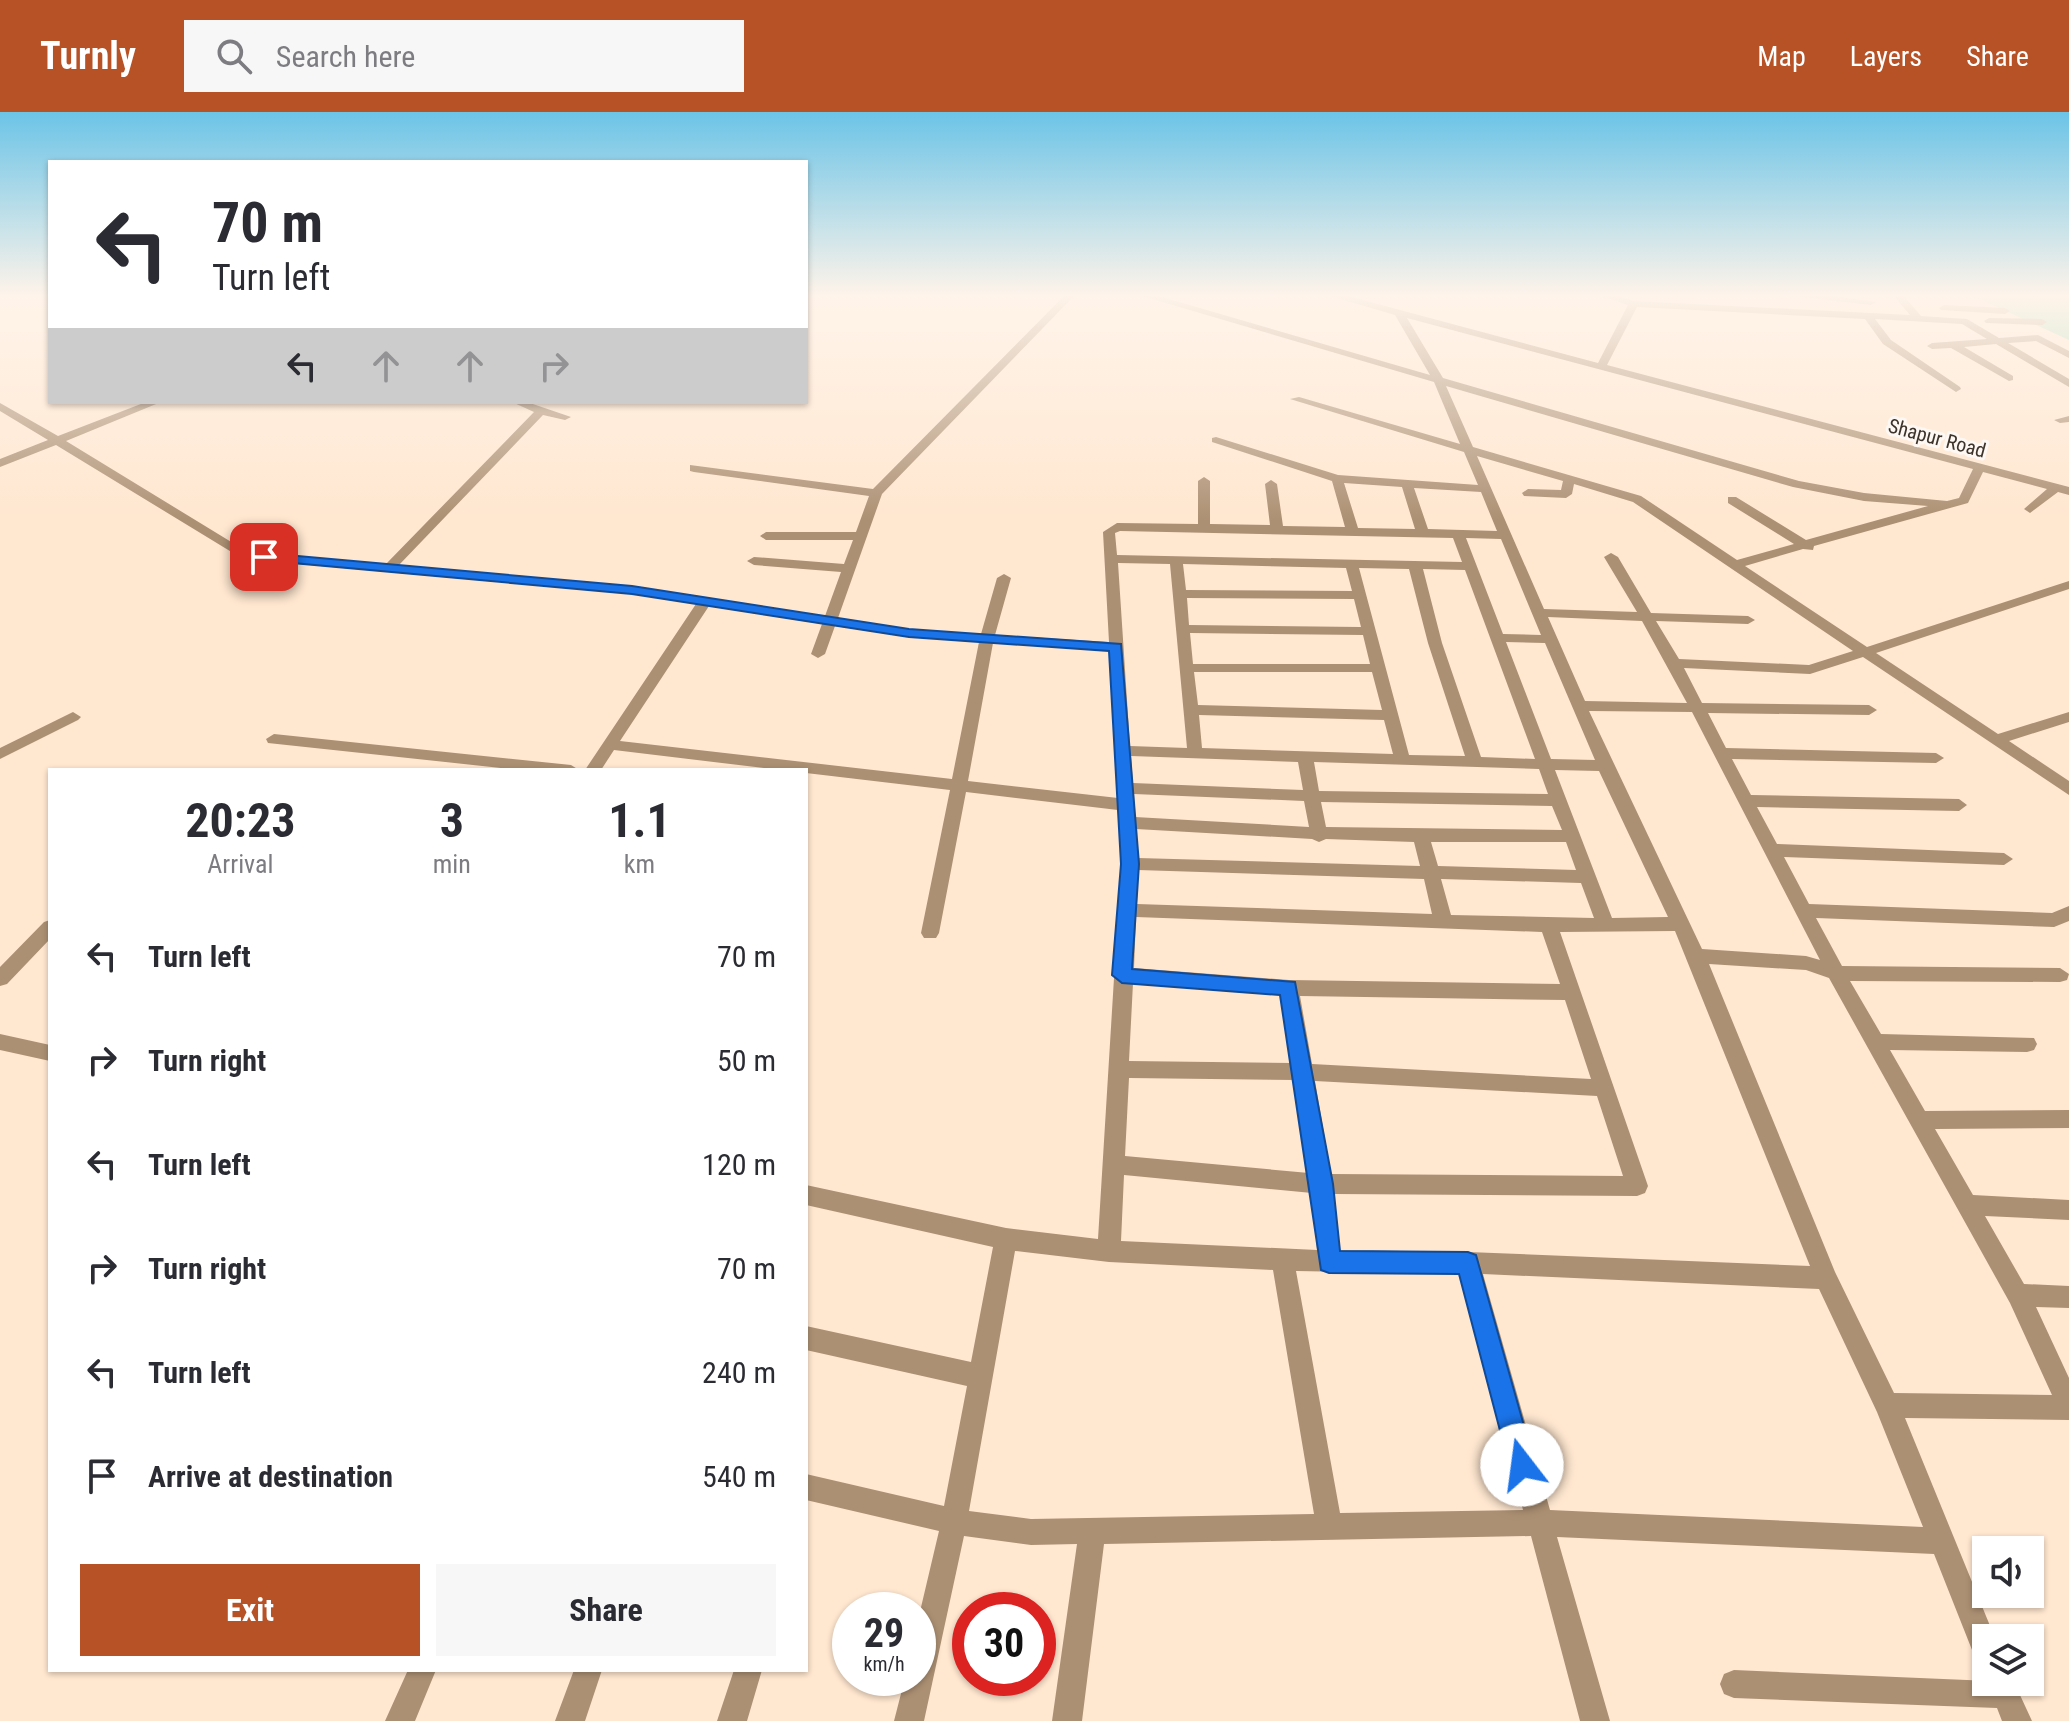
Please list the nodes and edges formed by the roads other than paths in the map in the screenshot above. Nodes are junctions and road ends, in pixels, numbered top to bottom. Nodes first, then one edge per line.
1 (997, 370) edge
2 (1407, 370) edge
3 (1433, 370) edge
4 (1613, 370) edge
5 (1928, 370) edge
6 (1996, 370) edge
7 (2046, 370) edge
8 (2009, 378) dead end
9 (1438, 379) junction
10 (2069, 384) edge
11 (1956, 389) dead end
12 (1295, 399) dead end
13 (151, 404) edge
14 (522, 404) edge
15 (0, 406) edge
16 (541, 411) junction
17 (565, 417) dead end
18 (1216, 440) dead end
19 (53, 442) junction
20 (1469, 450) junction
21 (0, 463) edge
22 (694, 468) dead end
23 (1979, 468) junction
24 (1337, 479) junction
25 (1569, 479) junction
26 (1204, 481) dead end
27 (1271, 484) dead end
28 (1407, 484) junction
29 (2055, 488) junction
30 (1486, 489) junction
31 (2069, 491) edge
32 (876, 493) junction
33 (1528, 493) dead end
34 (1732, 500) dead end
35 (1944, 504) junction
36 (2030, 509) dead end
37 (1204, 529) junction
38 (1277, 530) junction
39 (1353, 532) junction
40 (1423, 533) junction
41 (1458, 534) junction
42 (1505, 535) junction
43 (766, 536) dead end
44 (857, 536) junction
45 (1808, 547) junction
46 (1611, 557) dead end
47 (1112, 559) junction
48 (1176, 560) junction
49 (754, 561) dead end
50 (1737, 564) junction
51 (1352, 565) junction
52 (1415, 565) junction
53 (1471, 566) junction
54 (847, 568) junction
55 (388, 569) junction
56 (1004, 578) dead end
57 (2069, 585) edge
58 (1180, 594) junction
59 (1360, 595) junction
60 (706, 600) junction
61 (1539, 613) junction
62 (1647, 617) junction
63 (831, 618) junction
64 (1748, 620) dead end
65 (1184, 629) junction
66 (1370, 631) junction
67 (1498, 638) junction
68 (987, 639) junction
69 (1551, 639) junction
70 (1116, 647) junction
71 (1864, 652) junction
72 (818, 654) dead end
73 (1674, 663) junction
74 (1188, 668) junction
75 (1379, 668) junction
76 (1579, 706) junction
77 (1696, 706) junction
78 (1193, 710) junction
79 (1869, 710) dead end
80 (1391, 715) junction
81 (73, 717) dead end
82 (2069, 717) edge
83 (274, 739) dead end
84 (1997, 740) junction
85 (611, 745) junction
86 (1125, 751) junction
87 (1195, 753) junction
88 (1719, 753) junction
89 (0, 754) edge
90 (1936, 758) dead end
91 (1305, 759) junction
92 (1402, 760) junction
93 (1475, 762) junction
94 (1545, 764) junction
95 (1605, 766) junction
96 (552, 768) edge
97 (594, 768) edge
98 (802, 768) edge
99 (808, 769) edge
100 (959, 787) junction
101 (2069, 789) edge
102 (1311, 796) junction
103 (1559, 800) junction
104 (1745, 801) junction
105 (1126, 805) junction
106 (1959, 805) dead end
107 (1319, 836) junction
108 (1573, 836) junction
109 (1422, 839) junction
110 (1772, 850) junction
111 (2004, 859) dead end
112 (1130, 864) junction
113 (1430, 873) junction
114 (1588, 877) junction
115 (1128, 910) junction
116 (1805, 911) junction
117 (2069, 913) edge
118 (1443, 920) junction
119 (1605, 923) junction
120 (1681, 924) junction
121 (1549, 925) junction
122 (48, 929) edge
123 (930, 933) dead end
124 (1696, 956) junction
125 (1836, 973) junction
126 (1122, 975) junction
127 (2060, 975) dead end
128 (0, 979) edge
129 (1289, 988) junction
130 (1570, 992) junction
131 (0, 1042) edge
132 (1875, 1042) junction
133 (2027, 1044) dead end
134 (48, 1053) edge
135 (1121, 1069) junction
136 (1304, 1072) junction
137 (1603, 1088) junction
138 (2069, 1119) edge
139 (1919, 1120) junction
140 (1115, 1165) junction
141 (1322, 1184) junction
142 (808, 1195) edge
143 (1968, 1205) junction
144 (2069, 1210) edge
145 (1006, 1239) junction
146 (1109, 1251) junction
147 (1283, 1260) junction
148 (1329, 1262) junction
149 (1468, 1263) junction
150 (1826, 1278) junction
151 (2018, 1295) junction
152 (2069, 1297) edge
153 (808, 1338) edge
154 (982, 1377) junction
155 (1887, 1405) junction
156 (2069, 1406) edge
157 (808, 1488) edge
158 (954, 1522) junction
159 (1538, 1523) junction
160 (1329, 1527) junction
161 (1092, 1531) junction
162 (1939, 1541) junction
163 (1975, 1624) edge
164 (421, 1672) edge
165 (587, 1672) edge
166 (747, 1672) edge
167 (1734, 1684) dead end
168 (1972, 1688) edge
169 (2006, 1696) edge
170 (400, 1721) edge
171 (570, 1721) edge
172 (732, 1721) edge
173 (909, 1721) edge
174 (1067, 1721) edge
175 (1595, 1721) edge
176 (2017, 1721) edge

1 - 32 street
2 - 9 street
3 - 9 street
4 - 23 street, Shapur Road
5 - 11 street
6 - 8 street
7 - 10 street
9 - 20 street
9 - 35 street
12 - 20 street
13 - 19 street
14 - 16 street
15 - 19 street
16 - 17 street
16 - 55 street
18 - 24 street
19 - 21 street
19 - 55 street
20 - 25 street
20 - 30 street
22 - 32 street
23 - 29 street, Shapur Road
23 - 35 street
24 - 28 street
24 - 39 street
25 - 33 street
25 - 50 street
26 - 37 street
27 - 38 street
28 - 30 street
28 - 40 street
29 - 31 street, Shapur Road
29 - 36 street
30 - 42 street
32 - 44 street
34 - 45 street
35 - 45 street
37 - 38 street
37 - 47 street
38 - 39 street
39 - 40 street
40 - 41 street
41 - 42 street
41 - 53 street
42 - 61 street
43 - 44 street
44 - 54 street
45 - 50 street
46 - 62 street
47 - 48 street
47 - 70 street
48 - 51 street
48 - 58 street
49 - 54 street
50 - 71 street
51 - 52 street
51 - 59 street
52 - 53 street
52 - 93 street
53 - 67 street
54 - 63 street
55 - 60 street
56 - 68 street
57 - 71 street
58 - 59 street
58 - 65 street
59 - 66 street
60 - 63 street
60 - 85 street
61 - 62 street
61 - 69 street
62 - 64 street
62 - 73 street
63 - 68 street
63 - 72 street
65 - 66 street
65 - 74 street
66 - 75 street
67 - 69 street
67 - 94 street
68 - 70 street
68 - 100 street
69 - 76 street
70 - 86 street
71 - 73 street
71 - 84 street
73 - 77 street
74 - 75 street
74 - 78 street
75 - 80 street
76 - 77 street
76 - 95 street
77 - 79 street
77 - 88 street
78 - 80 street
78 - 87 street
80 - 92 street
81 - 89 street
82 - 84 street
83 - 96 street
84 - 101 street
85 - 97 street
85 - 98 street
86 - 87 street
86 - 105 street
87 - 91 street
88 - 90 street
88 - 104 street
91 - 92 street
91 - 102 street
92 - 93 street
93 - 94 street
94 - 95 street
94 - 103 street
95 - 120 street
99 - 100 street
100 - 105 street
100 - 123 street
102 - 103 street
102 - 105 street
102 - 107 street
103 - 108 street
104 - 106 street
104 - 110 street
105 - 107 street
105 - 112 street
107 - 109 street
108 - 109 street
108 - 114 street
109 - 113 street
110 - 111 street
110 - 116 street
112 - 113 street
112 - 115 street
113 - 114 street
113 - 118 street
114 - 119 street
115 - 118 street
115 - 126 street
116 - 117 street
116 - 125 street
118 - 121 street
119 - 120 street
119 - 121 street
120 - 124 street
121 - 130 street
122 - 128 street
124 - 125 street
124 - 150 street
125 - 127 street
125 - 132 street
126 - 129 street
126 - 135 street
129 - 130 street
129 - 136 street
130 - 137 street
131 - 134 street
132 - 133 street
132 - 139 street
135 - 136 street
135 - 140 street
136 - 137 street
136 - 141 street
137 - 141 street
138 - 139 street
139 - 143 street
140 - 141 street
140 - 146 street
141 - 148 street
142 - 145 street
143 - 144 street
143 - 151 street
145 - 146 street
145 - 154 street
146 - 147 street
147 - 148 street
147 - 160 street
148 - 149 street
149 - 150 street
149 - 159 street
150 - 155 street
151 - 152 street
151 - 156 street
153 - 154 street
154 - 158 street
155 - 156 street
155 - 162 street
157 - 158 street
158 - 161 street
158 - 173 street
159 - 160 street
159 - 162 street
159 - 175 street
160 - 161 street
161 - 174 street
162 - 163 street
164 - 170 street
165 - 171 street
166 - 172 street
167 - 168 street
169 - 176 street

